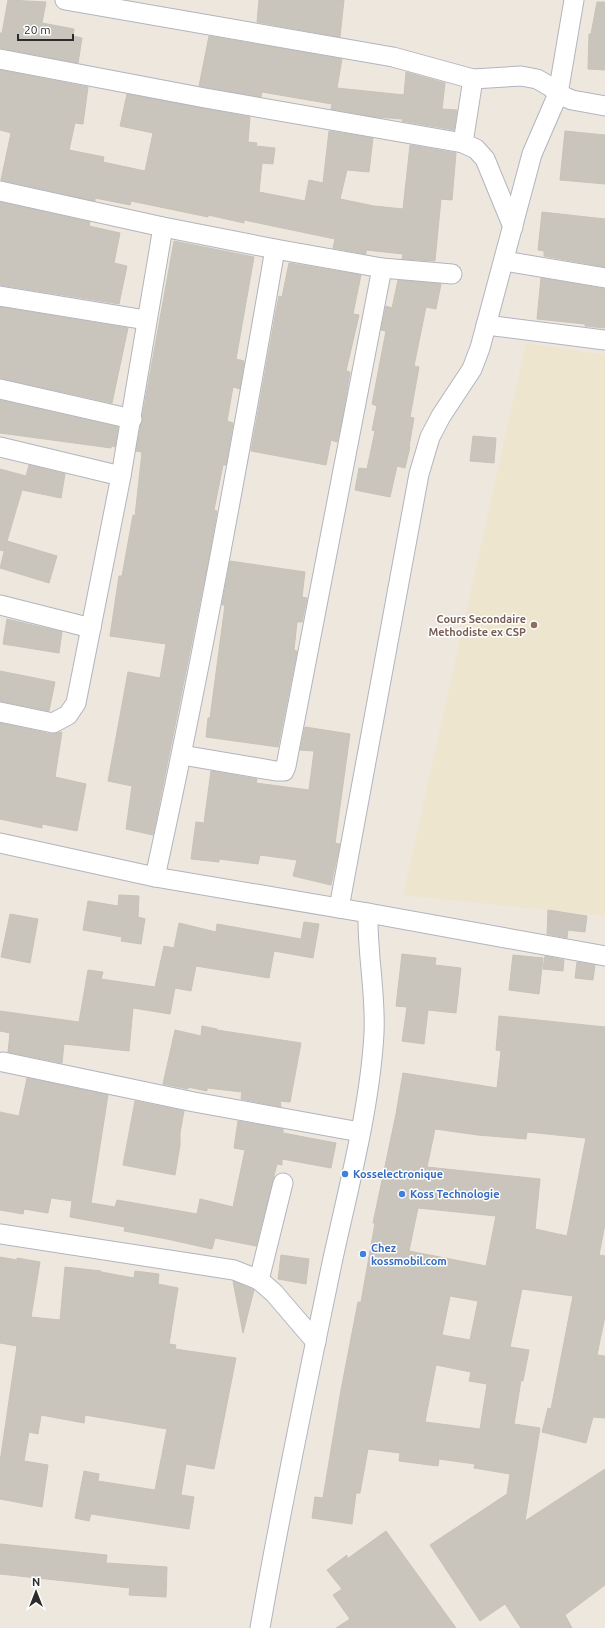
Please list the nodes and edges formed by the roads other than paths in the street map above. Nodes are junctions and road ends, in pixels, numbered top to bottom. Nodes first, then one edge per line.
1 (65, 0) edge
2 (574, 0) edge
3 (0, 59) edge
4 (473, 78) junction
5 (558, 94) junction
6 (605, 106) edge
7 (463, 144) junction
8 (0, 191) edge
9 (163, 227) junction
10 (513, 227) junction
11 (275, 249) junction
12 (504, 261) junction
13 (382, 268) junction
14 (452, 274) dead end
15 (605, 278) edge
16 (0, 296) edge
17 (146, 320) junction
18 (486, 325) junction
19 (605, 340) edge
20 (0, 389) edge
21 (132, 418) junction
22 (0, 447) edge
23 (122, 476) junction
24 (0, 605) edge
25 (91, 628) junction
26 (0, 712) edge
27 (182, 755) junction
28 (0, 843) edge
29 (155, 877) junction
30 (339, 908) junction
31 (368, 913) junction
32 (605, 956) edge
33 (3, 1062) dead end
34 (360, 1132) junction
35 (283, 1183) dead end
36 (0, 1234) edge
37 (259, 1280) junction
38 (316, 1342) junction
39 (260, 1628) edge

1 - 4 street
2 - 5 street
3 - 7 street
4 - 5 street
4 - 7 street
5 - 6 street
5 - 10 street
7 - 10 street
8 - 9 street
9 - 11 street
9 - 17 street
10 - 12 street
11 - 13 street
11 - 27 street
12 - 15 street
12 - 18 street
13 - 14 street
13 - 27 street
16 - 17 street
17 - 21 street
18 - 19 street
18 - 30 street
20 - 21 street
21 - 23 street
22 - 23 street
23 - 25 street
24 - 25 street
25 - 26 street
27 - 29 street
28 - 29 street
29 - 30 street
30 - 31 street
31 - 32 street
31 - 34 street
33 - 34 street
34 - 38 street
35 - 37 street
36 - 37 street
37 - 38 street
38 - 39 street

